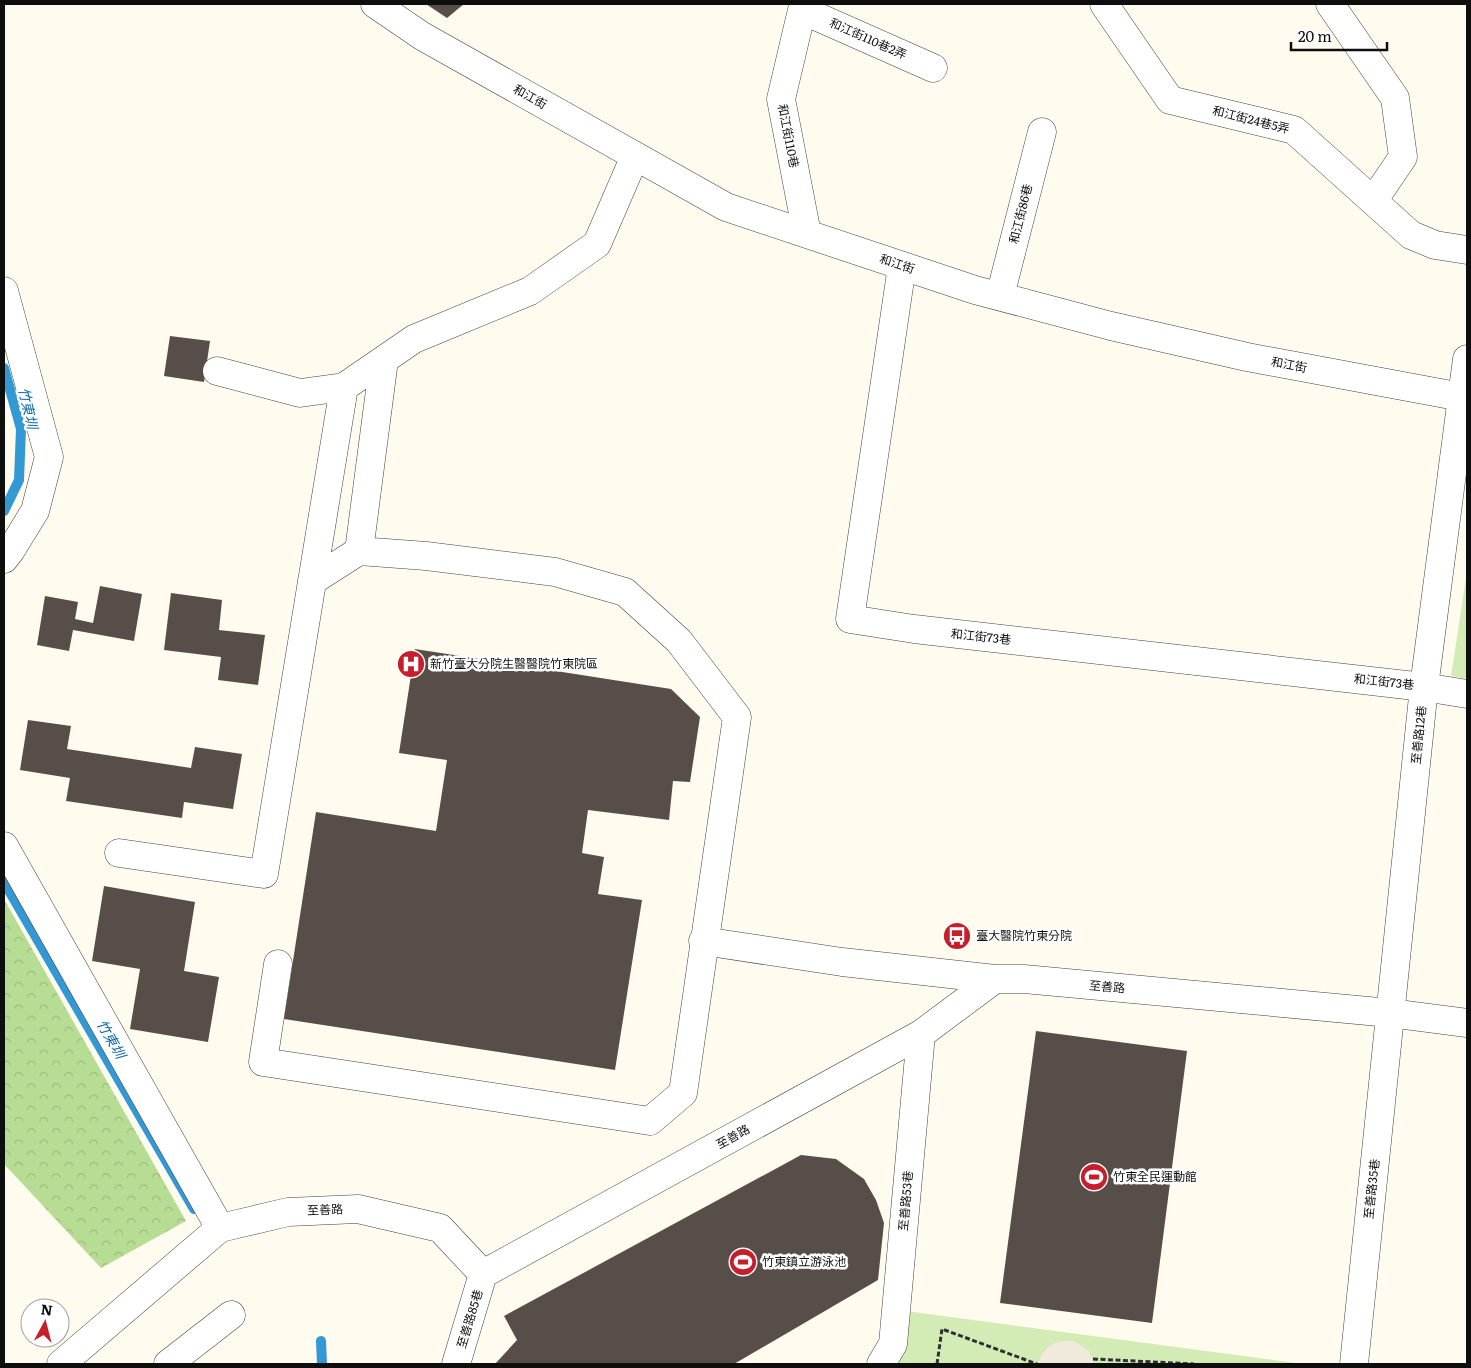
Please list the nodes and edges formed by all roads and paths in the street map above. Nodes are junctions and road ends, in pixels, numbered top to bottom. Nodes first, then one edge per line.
1 (375, 4) edge
2 (1104, 4) edge
3 (1330, 4) edge
4 (802, 10) joint
5 (933, 68) dead end
6 (1042, 132) dead end
7 (635, 156) junction
8 (1373, 201) junction
9 (807, 234) junction
10 (1467, 250) edge
11 (902, 266) junction
12 (4, 291) edge
13 (1000, 296) junction
14 (1467, 358) edge
15 (384, 360) junction
16 (217, 371) dead end
17 (344, 387) junction
18 (1465, 398) edge
19 (359, 550) junction
20 (4, 559) edge
21 (312, 581) junction
22 (1424, 687) junction
23 (1467, 694) edge
24 (4, 846) edge
25 (119, 853) dead end
26 (703, 941) junction
27 (278, 964) dead end
28 (995, 979) junction
29 (1390, 1013) junction
30 (1467, 1023) edge
31 (921, 1034) junction
32 (220, 1228) junction
33 (483, 1274) junction
34 (231, 1315) dead end
35 (1093, 1359) dead end
36 (61, 1364) edge
37 (168, 1364) edge
38 (456, 1364) edge
39 (881, 1364) edge
40 (937, 1364) edge
41 (1037, 1364) edge
42 (1194, 1364) edge
43 (1354, 1364) edge

1 - 7 street, 和江街
2 - 8 street, 和江街24巷5弄
3 - 8 street
4 - 5 street, 和江街110巷2弄
4 - 9 street, 和江街110巷
6 - 13 street, 和江街86巷
7 - 9 street, 和江街
7 - 15 street
8 - 10 street, 和江街24巷5弄
9 - 11 street, 和江街
11 - 13 street, 和江街
11 - 22 street, 和江街73巷
12 - 20 street
13 - 18 street, 和江街
14 - 18 street, 至善路12巷
15 - 17 street
15 - 19 street
16 - 17 street
17 - 21 street
18 - 22 street, 至善路12巷
19 - 21 street
19 - 26 street
21 - 25 street
22 - 23 street, 和江街73巷
22 - 29 street, 至善路12巷
24 - 32 street
26 - 27 street
26 - 28 street
28 - 29 street, 至善路
28 - 31 street, 至善路
29 - 30 street, 至善路
29 - 43 street, 至善路35巷
31 - 33 street, 至善路
31 - 39 street, 至善路53巷
32 - 33 street, 至善路
32 - 36 street, 至善路
33 - 38 street, 至善路85巷
34 - 37 street
35 - 42 path
40 - 41 path

